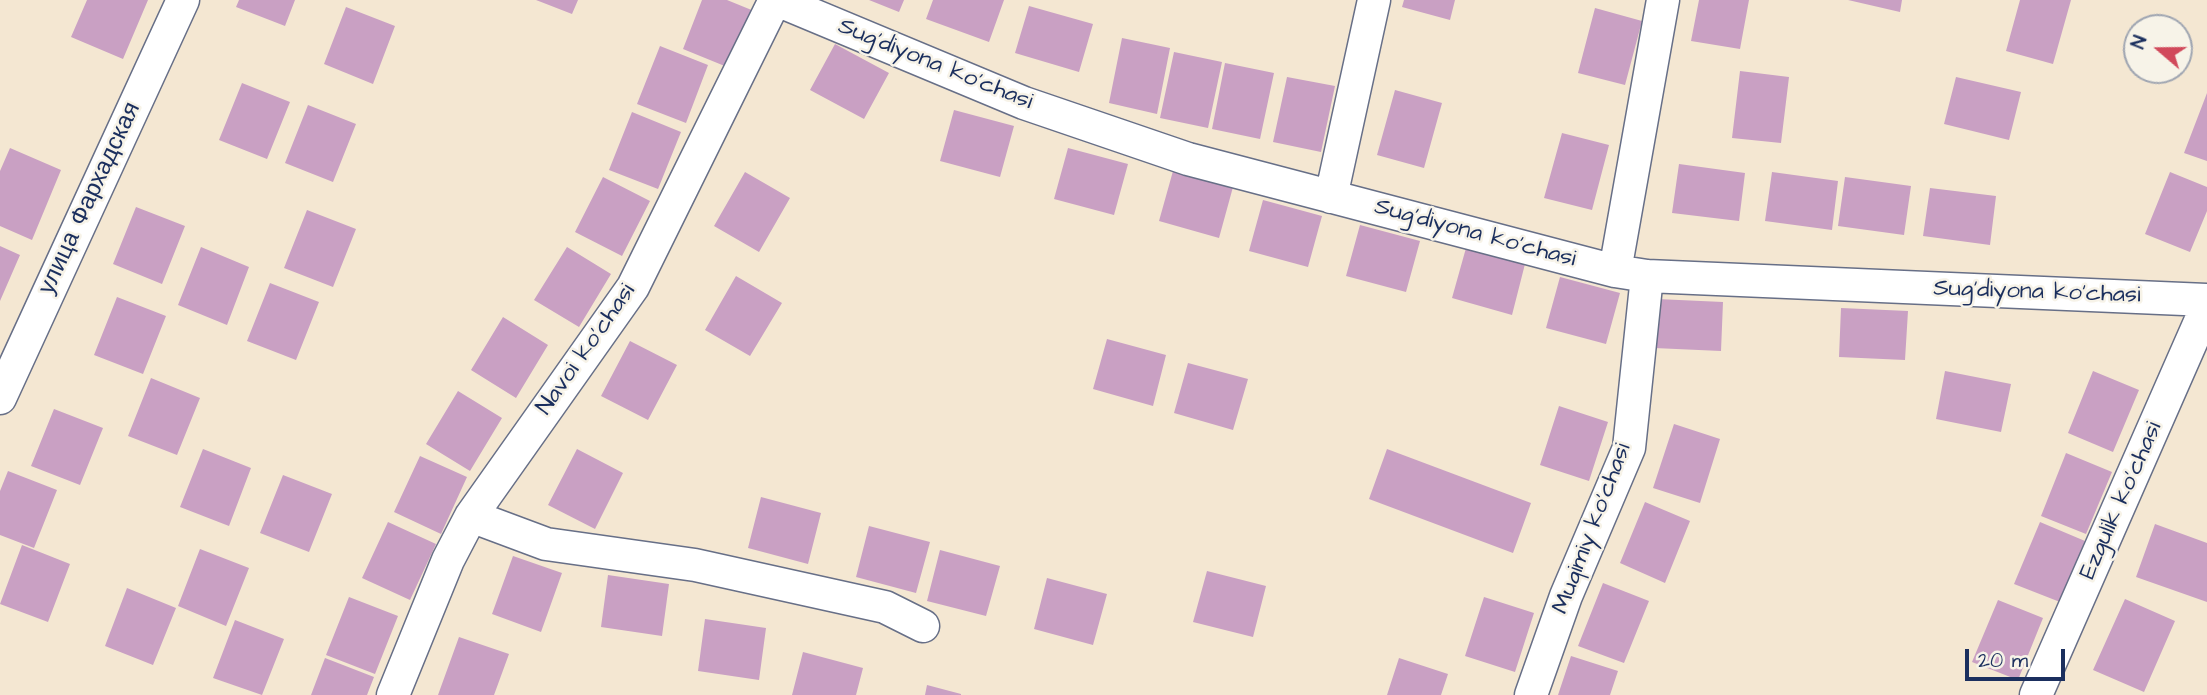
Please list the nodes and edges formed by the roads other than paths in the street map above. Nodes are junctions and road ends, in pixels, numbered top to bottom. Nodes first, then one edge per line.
1 (183, 0) edge
2 (776, 0) edge
3 (1374, 0) edge
4 (1663, 0) edge
5 (1331, 197) junction
6 (1615, 271) junction
7 (1647, 276) junction
8 (2207, 300) edge
9 (2207, 306) edge
10 (0, 398) edge
11 (471, 516) junction
12 (923, 626) dead end
13 (393, 695) edge
14 (1531, 695) edge
15 (2036, 695) edge

1 - 10 street, улица Фархадская
2 - 5 street, Sug'diyona ko'chasi
2 - 11 street, Navoi ko'chasi
3 - 5 street
4 - 6 street
5 - 6 street, Sug'diyona ko'chasi
6 - 7 street, Sug'diyona ko'chasi
7 - 8 street, Sug'diyona ko'chasi
7 - 14 street, Muqimiy ko'chasi
9 - 15 street, Ezgulik ko'chasi
11 - 12 street
11 - 13 street, Navoi ko'chasi

